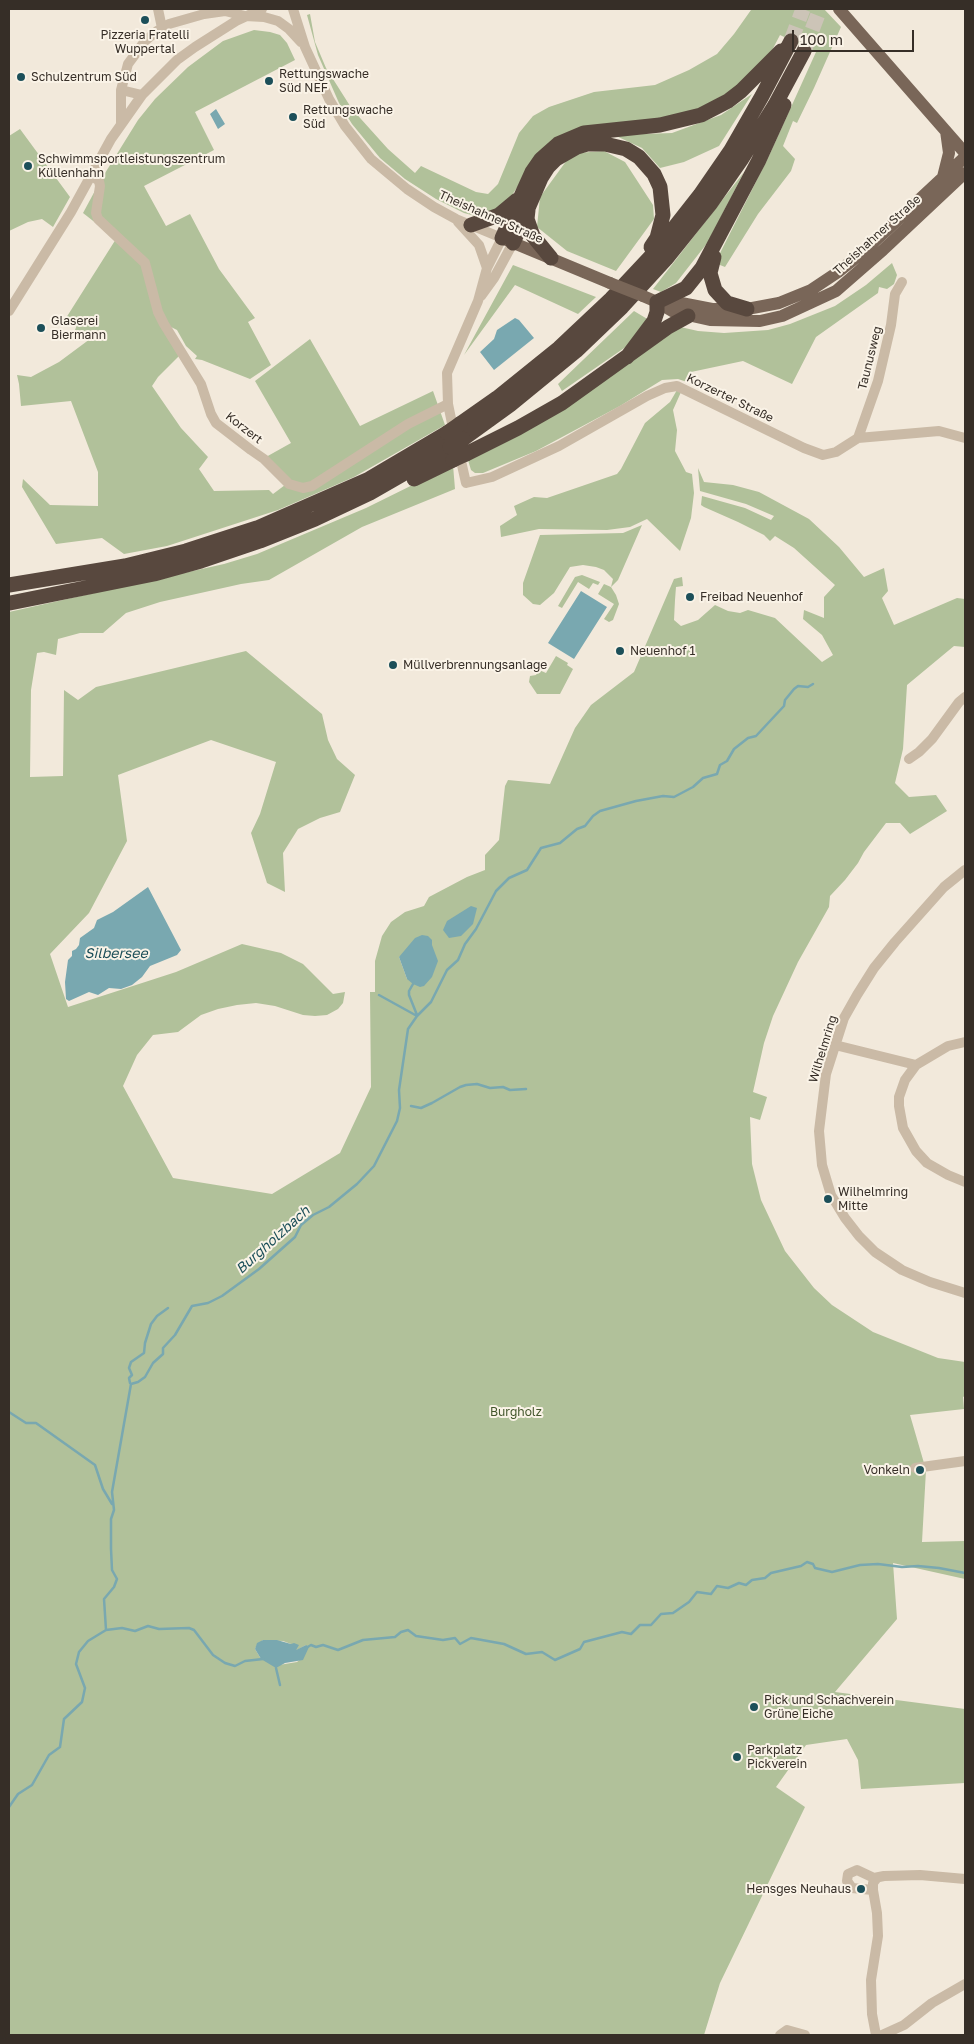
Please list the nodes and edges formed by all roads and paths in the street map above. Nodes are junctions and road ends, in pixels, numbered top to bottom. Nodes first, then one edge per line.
1 (158, 9) edge
2 (262, 9) edge
3 (293, 9) edge
4 (839, 9) edge
5 (245, 16) junction
6 (162, 28) junction
7 (305, 47) junction
8 (122, 90) junction
9 (142, 95) junction
10 (121, 123) junction
11 (946, 131) junction
12 (965, 153) edge
13 (965, 157) edge
14 (965, 173) edge
15 (91, 175) junction
16 (943, 177) junction
17 (965, 183) edge
18 (952, 187) junction
19 (524, 203) junction
20 (916, 211) junction
21 (456, 219) junction
22 (471, 225) junction
23 (719, 238) junction
24 (507, 241) junction
25 (551, 258) junction
26 (487, 268) junction
27 (631, 278) junction
28 (902, 282) dead end
29 (650, 299) junction
30 (478, 301) junction
31 (747, 309) junction
32 (9, 311) edge
33 (688, 316) junction
34 (627, 358) junction
35 (448, 404) junction
36 (858, 438) junction
37 (965, 438) edge
38 (457, 443) junction
39 (9, 585) edge
40 (10, 603) dead end
41 (965, 696) edge
42 (909, 759) dead end
43 (965, 870) edge
44 (965, 1042) edge
45 (835, 1045) junction
46 (916, 1065) junction
47 (965, 1182) edge
48 (965, 1293) edge
49 (965, 1461) edge
50 (915, 1468) dead end
51 (878, 1878) junction
52 (965, 1879) edge
53 (873, 1890) junction
54 (965, 1984) edge
55 (780, 2035) edge
56 (806, 2035) edge
57 (876, 2035) edge
58 (882, 2035) edge

1 - 6 street
2 - 5 street
3 - 7 street, Theishahner Straße
4 - 11 main road
5 - 6 street
5 - 7 street
5 - 9 street
6 - 8 street
7 - 21 street, Theishahner Straße
8 - 9 street
8 - 10 street
9 - 10 street
10 - 15 street
11 - 12 main road
11 - 16 main road
13 - 16 main road, Theishahner Straße
14 - 18 main road, Theishahner Straße
15 - 32 street
15 - 35 street, Korzert
16 - 20 main road, Theishahner Straße
17 - 18 main road
18 - 20 main road, Theishahner Straße
19 - 22 highway
19 - 24 highway
19 - 25 highway
19 - 27 highway
19 - 27 highway
20 - 31 main road, Theishahner Straße
20 - 33 main road, Theishahner Straße
21 - 22 street, Theishahner Straße
21 - 26 street
22 - 24 street, Theishahner Straße
23 - 29 highway
23 - 31 highway
23 - 38 highway
24 - 25 main road, Theishahner Straße
24 - 26 street
24 - 30 street
25 - 29 main road, Theishahner Straße, bridge
26 - 30 street
27 - 38 highway
28 - 36 street, Taunusweg
29 - 31 main road, Theishahner Straße
29 - 33 main road, Theishahner Straße
29 - 34 highway
30 - 35 street
33 - 34 highway
34 - 38 highway
35 - 36 street, Korzerter Straße
36 - 37 street, Korzerter Straße
38 - 39 highway
38 - 40 highway
41 - 42 street
43 - 45 street, Wilhelmring
44 - 46 street
45 - 46 street
45 - 48 street, Wilhelmring
46 - 47 street
49 - 50 street
51 - 52 street
51 - 53 street
51 - 53 street
53 - 57 street
54 - 58 street
55 - 56 street

